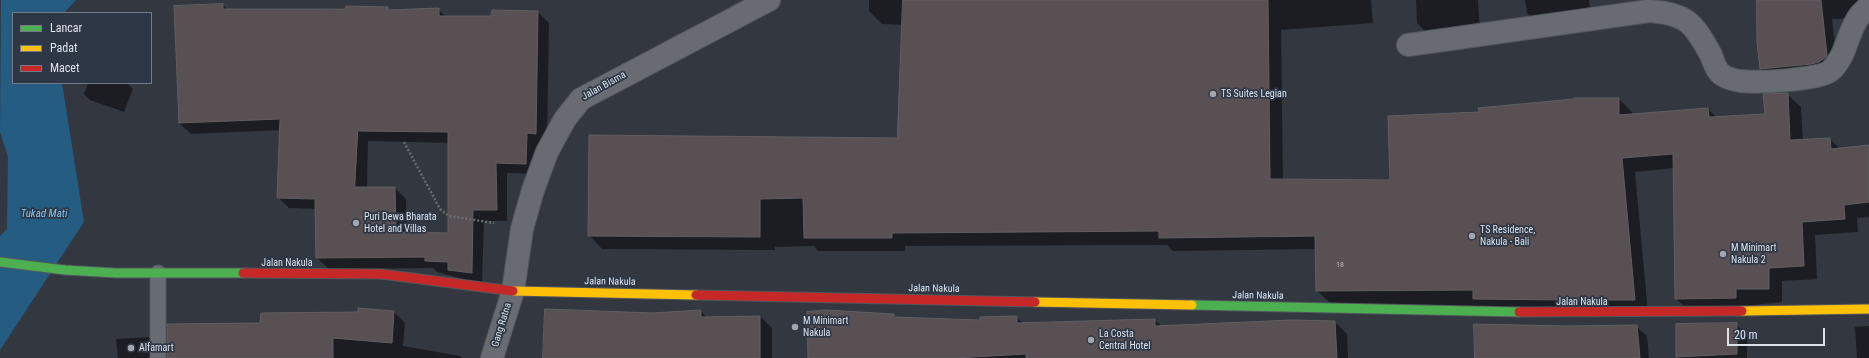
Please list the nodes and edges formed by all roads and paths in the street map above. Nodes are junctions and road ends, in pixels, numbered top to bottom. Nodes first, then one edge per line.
1 (769, 0) edge
2 (1869, 6) edge
3 (1408, 45) dead end
4 (404, 142) dead end
5 (522, 229) junction
6 (0, 262) edge
7 (158, 273) junction
8 (513, 291) junction
9 (1869, 309) edge
10 (158, 358) edge
11 (492, 358) edge

1 - 5 street, Jalan Bisma
2 - 3 street
4 - 5 path
5 - 8 street, Jalan Bisma
6 - 7 main road, Jalan Nakula
7 - 8 main road, Jalan Nakula
7 - 10 lane
8 - 9 main road, Jalan Nakula
8 - 11 street, Gang Ratna

